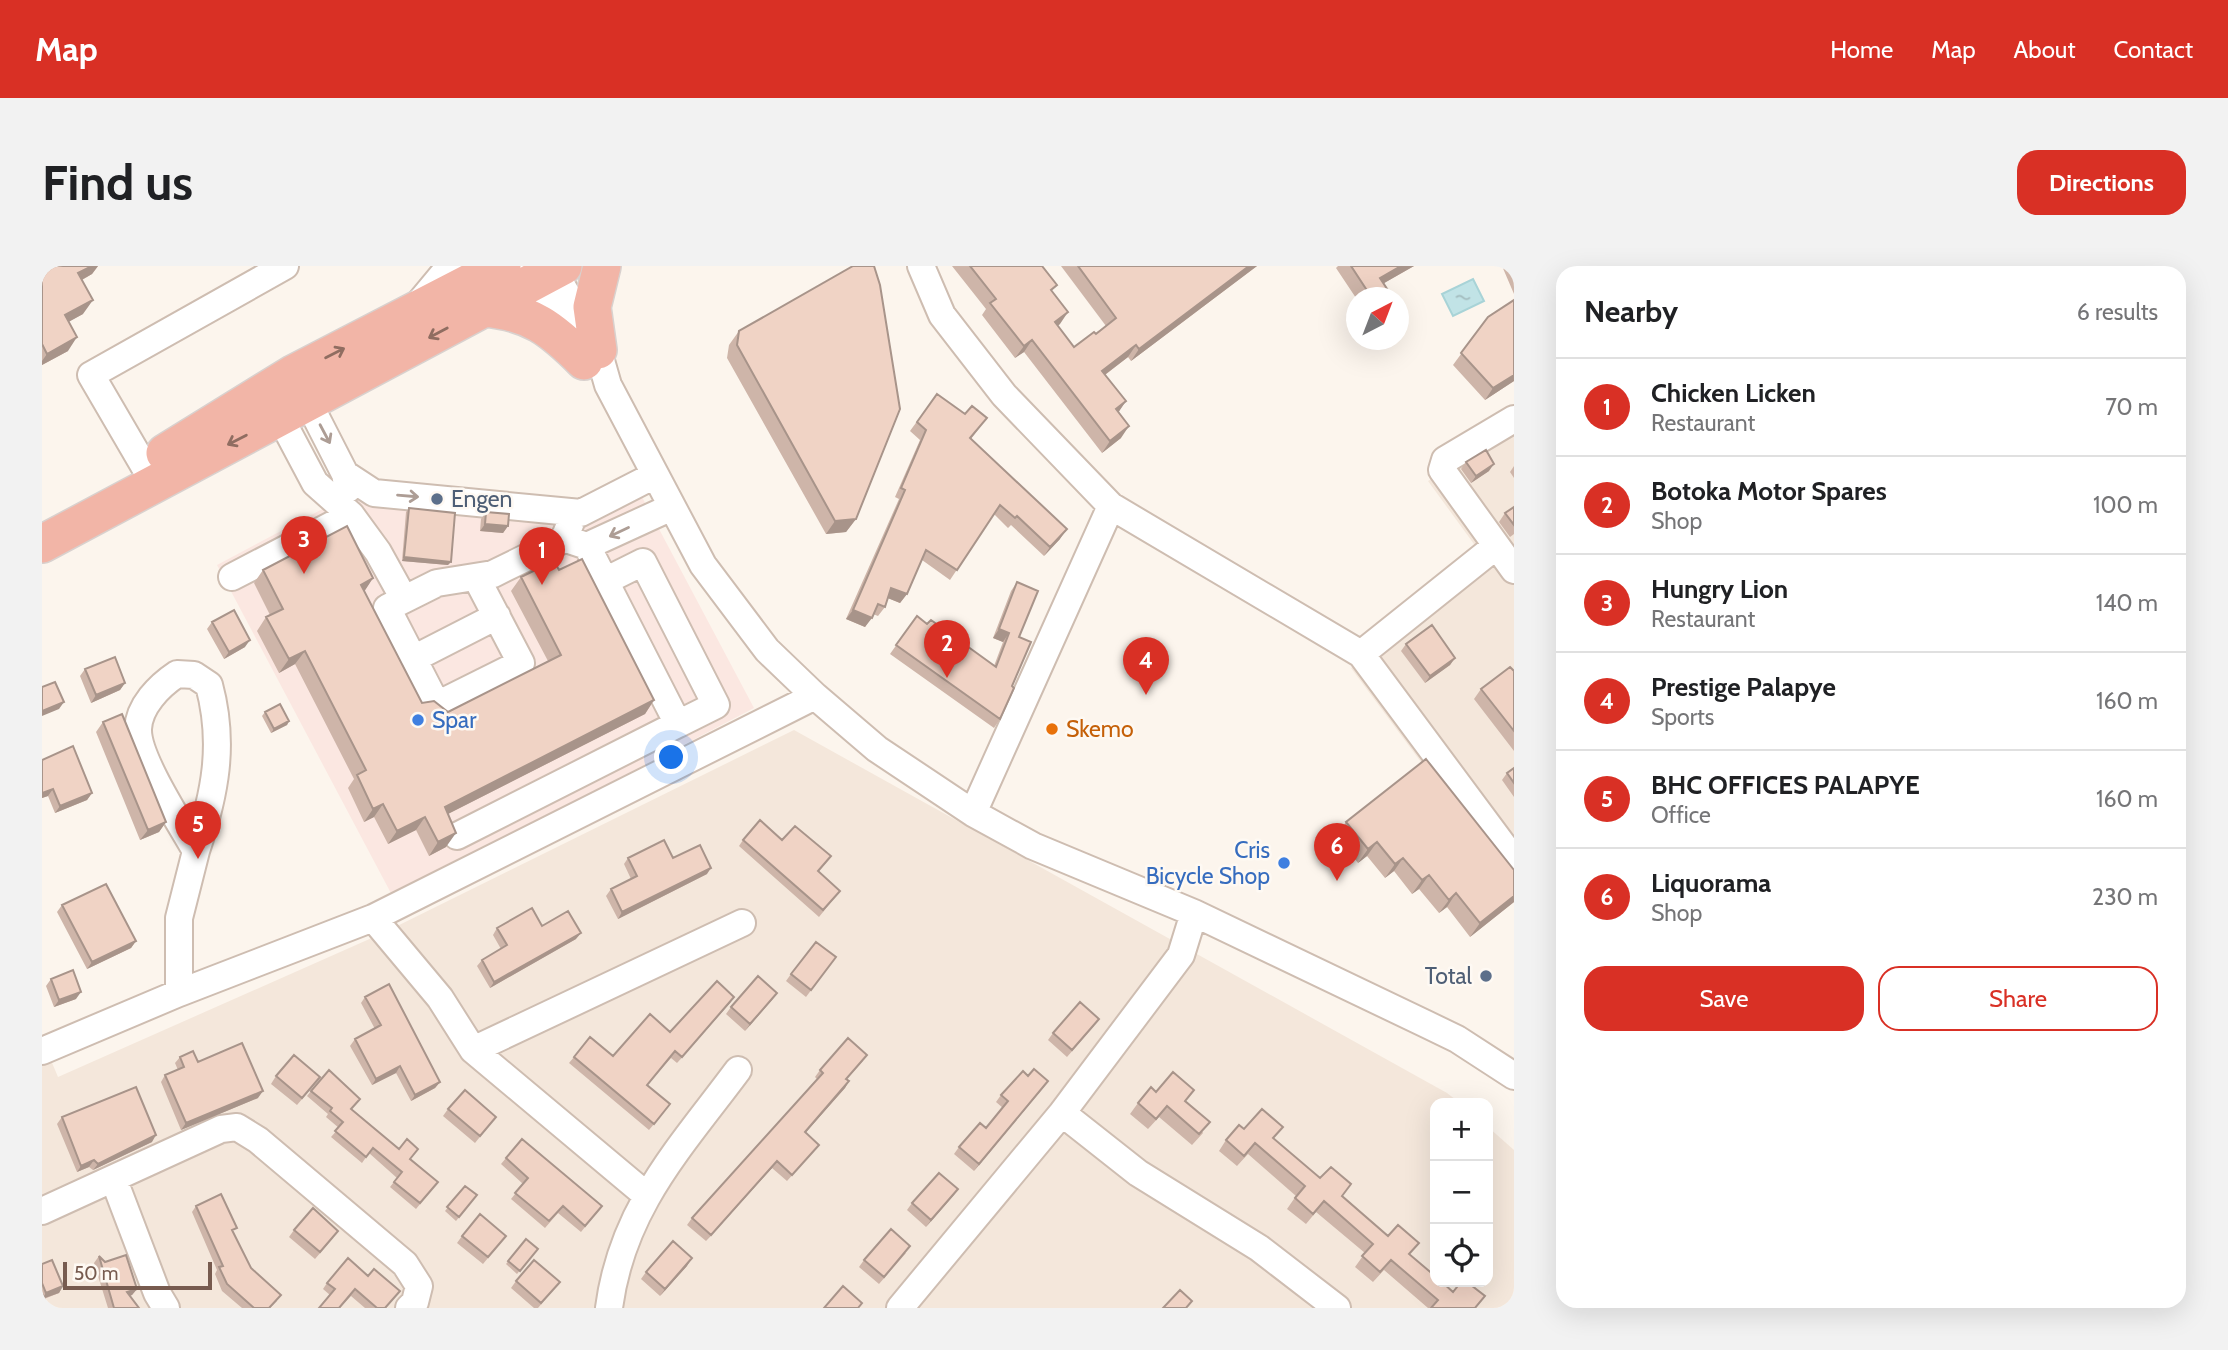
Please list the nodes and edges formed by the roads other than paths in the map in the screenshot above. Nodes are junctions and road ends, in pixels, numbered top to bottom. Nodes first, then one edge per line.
1 (285, 266) edge
2 (450, 266) edge
3 (502, 266) edge
4 (602, 266) edge
5 (921, 266) edge
6 (545, 270) edge
7 (484, 308) junction
8 (407, 316) junction
9 (596, 366) junction
10 (286, 396) junction
11 (1514, 419) edge
12 (345, 474) junction
13 (149, 475) junction
14 (655, 475) junction
15 (1111, 506) junction
16 (672, 508) junction
17 (582, 513) junction
18 (351, 515) junction
19 (42, 521) edge
20 (576, 542) junction
21 (42, 544) edge
22 (1496, 546) junction
23 (1514, 570) edge
24 (232, 577) dead end
25 (477, 579) junction
26 (605, 581) junction
27 (404, 599) junction
28 (497, 616) junction
29 (1361, 654) junction
30 (414, 659) junction
31 (816, 696) junction
32 (678, 724) junction
33 (973, 813) junction
34 (457, 836) edge
35 (196, 851) junction
36 (1514, 860) edge
37 (1194, 913) junction
38 (373, 918) junction
39 (742, 923) dead end
40 (179, 993) junction
41 (473, 1050) junction
42 (42, 1051) edge
43 (738, 1070) dead end
44 (1514, 1076) edge
45 (1062, 1113) junction
46 (114, 1180) junction
47 (645, 1194) junction
48 (42, 1212) edge
49 (166, 1308) edge
50 (409, 1308) edge
51 (609, 1308) edge
52 (900, 1308) edge
53 (1337, 1308) edge

1 - 13 street
2 - 8 street
3 - 8 highway
4 - 9 highway
5 - 15 street
6 - 7 highway
6 - 9 street
7 - 9 highway
7 -> 10 highway
10 -> 8 highway
9 - 14 street
10 -> 12 street
10 - 13 highway
10 - 18 street
11 - 22 street
12 -> 17 street
12 - 18 street
13 - 19 highway
13 - 21 highway
14 - 16 street
14 - 17 street
15 - 29 street
15 - 33 street
16 -> 20 street
16 - 31 street
17 - 20 street
18 - 24 street
18 - 27 street
20 - 25 street
20 - 26 street
22 - 23 street
22 - 29 street
25 - 27 street
25 - 28 street
26 - 32 street
26 - 32 street
27 - 30 street
28 - 30 street
28 - 30 street
29 - 36 street
31 - 33 street
31 - 38 street
32 - 34 street
33 - 37 street
35 - 35 street
35 - 40 street
37 - 44 street
37 - 45 street
38 - 40 street
38 - 41 street
39 - 41 street
40 - 42 street
41 - 47 street
43 - 47 street
45 - 52 street
45 - 53 street
46 - 48 street
46 - 49 street
46 - 50 street
47 - 51 street

